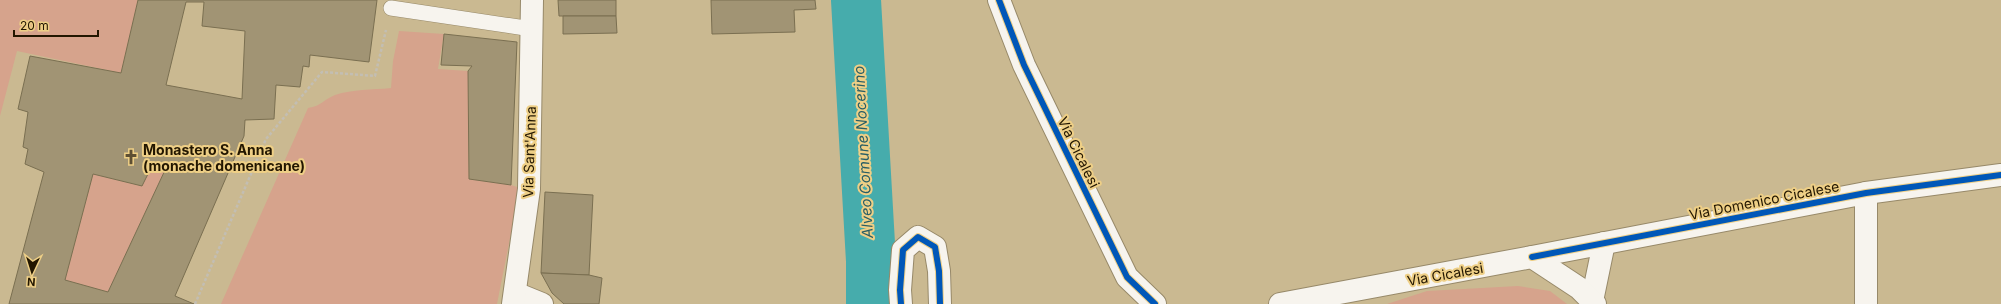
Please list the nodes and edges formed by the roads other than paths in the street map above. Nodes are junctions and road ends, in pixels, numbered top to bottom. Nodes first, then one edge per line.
1 (532, 0) edge
2 (999, 0) edge
3 (391, 8) road end
4 (532, 29) junction
5 (2001, 175) edge
6 (1866, 193) junction
7 (1604, 243) junction
8 (1532, 257) junction
9 (514, 298) edge
10 (1593, 302) edge
11 (542, 304) edge
12 (901, 304) edge
13 (940, 304) edge
14 (1155, 304) edge
15 (1280, 304) edge
16 (1866, 304) edge

1 - 4 street, Via Sant'Anna
2 - 14 street, Via Cicalesi
3 - 4 lane
4 - 9 street, Via Sant'Anna
5 - 6 street, Via Domenico Cicalese
6 - 7 street, Via Domenico Cicalese
6 - 16 street
7 - 8 street, Via Domenico Cicalese
7 - 10 street
8 - 10 street
8 - 15 street, Via Cicalesi
9 - 11 street
12 - 13 street

